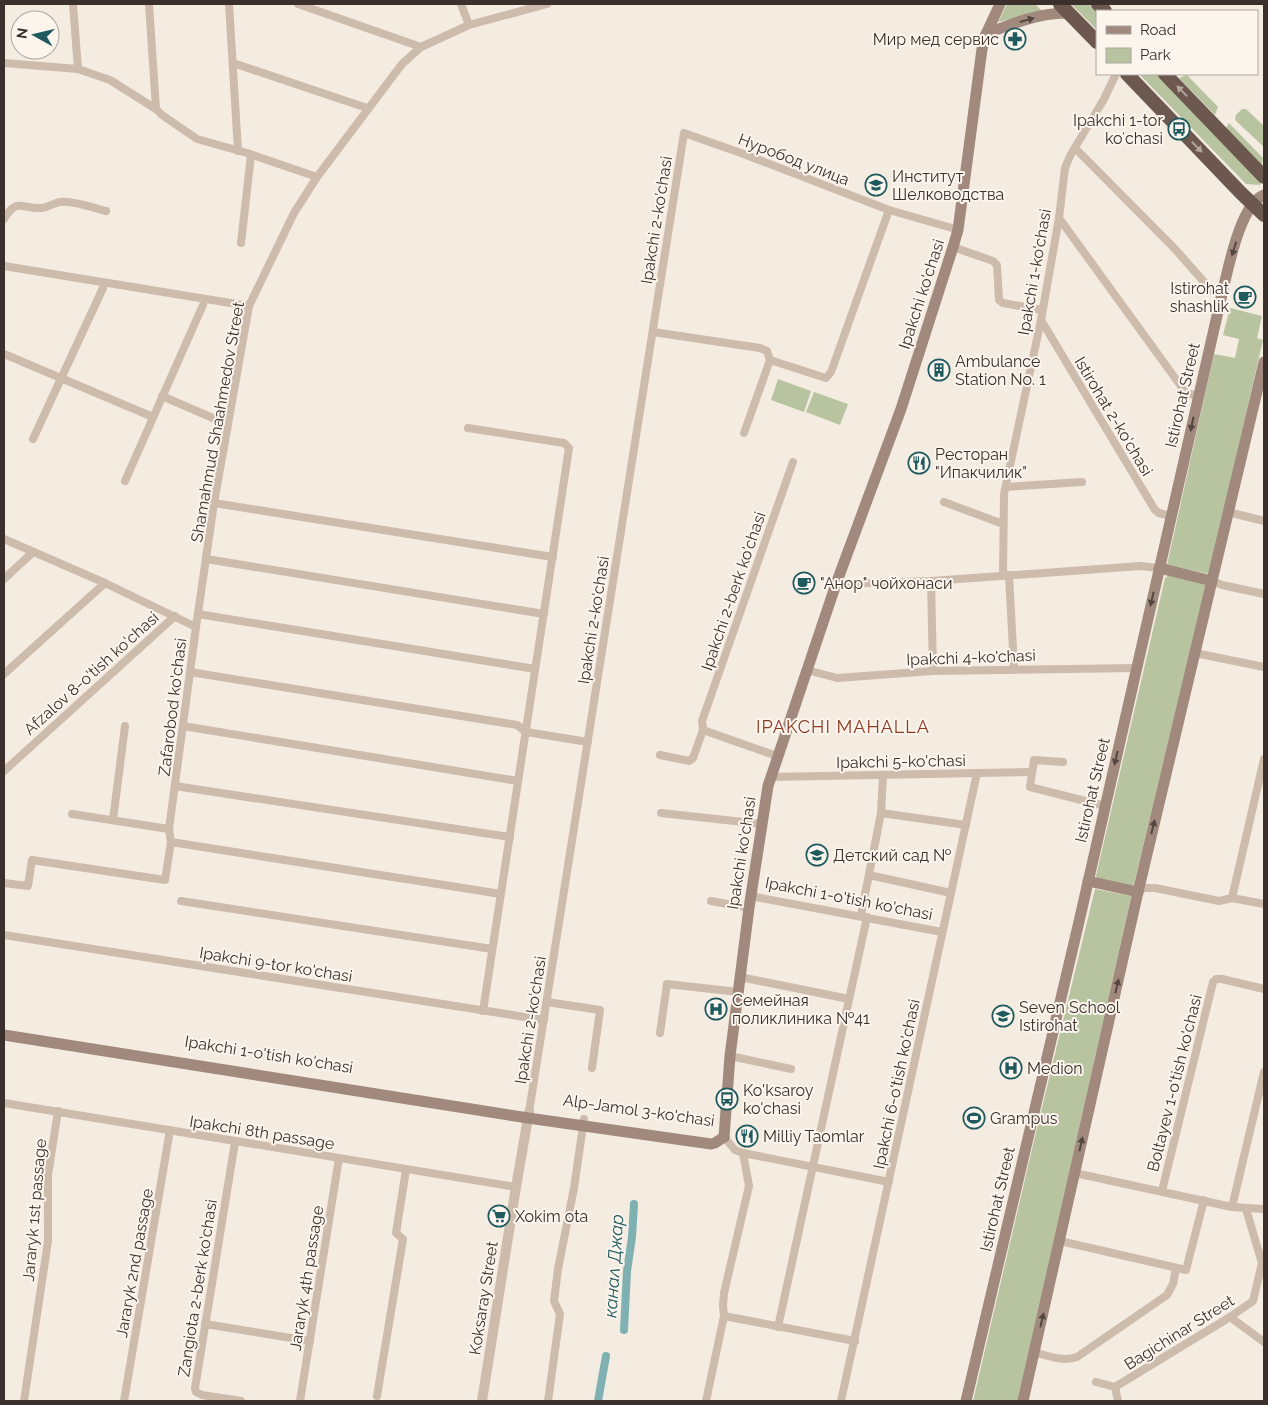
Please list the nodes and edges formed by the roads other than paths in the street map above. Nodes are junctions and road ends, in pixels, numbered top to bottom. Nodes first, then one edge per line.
1 (73, 4) edge
2 (149, 4) edge
3 (229, 4) edge
4 (298, 4) edge
5 (461, 4) edge
6 (547, 4) edge
7 (1000, 4) edge
8 (1064, 8) edge
9 (469, 25) junction
10 (986, 34) junction
11 (1096, 41) edge
12 (421, 47) junction
13 (4, 63) edge
14 (233, 63) junction
15 (78, 69) junction
16 (1116, 75) edge
17 (1128, 75) edge
18 (1166, 75) edge
19 (367, 108) junction
20 (156, 109) junction
21 (684, 133) joint
22 (1075, 148) junction
23 (238, 151) junction
24 (251, 155) junction
25 (317, 177) junction
26 (1264, 177) edge
27 (1264, 195) edge
28 (1252, 203) junction
29 (889, 210) junction
30 (106, 211) dead end
31 (1264, 215) edge
32 (1059, 218) junction
33 (4, 219) edge
34 (952, 228) dead end
35 (240, 243) dead end
36 (953, 247) junction
37 (4, 266) edge
38 (103, 288) dead end
39 (1222, 294) junction
40 (203, 305) dead end
41 (249, 306) junction
42 (1042, 310) junction
43 (1040, 320) junction
44 (653, 332) junction
45 (4, 354) edge
46 (770, 360) junction
47 (1264, 362) edge
48 (61, 378) junction
49 (162, 396) junction
50 (1198, 396) junction
51 (153, 417) junction
52 (228, 422) junction
53 (468, 428) dead end
54 (744, 433) dead end
55 (33, 440) dead end
56 (793, 462) dead end
57 (125, 481) dead end
58 (1082, 482) dead end
59 (1006, 487) junction
60 (944, 502) dead end
61 (214, 503) junction
62 (1228, 512) junction
63 (1171, 516) junction
64 (1264, 521) edge
65 (1003, 524) junction
66 (4, 539) edge
67 (33, 552) junction
68 (553, 557) junction
69 (206, 559) junction
70 (1160, 568) junction
71 (1006, 575) junction
72 (4, 578) edge
73 (930, 581) junction
74 (1212, 581) junction
75 (105, 583) junction
76 (836, 584) junction
77 (1264, 594) edge
78 (198, 614) junction
79 (544, 614) junction
80 (175, 616) junction
81 (196, 627) junction
82 (1195, 653) junction
83 (1264, 667) edge
84 (1014, 668) junction
85 (1137, 668) junction
86 (535, 669) junction
87 (807, 670) junction
88 (933, 671) junction
89 (190, 672) junction
90 (4, 674) edge
91 (125, 726) dead end
92 (183, 726) junction
93 (703, 730) junction
94 (526, 732) junction
95 (588, 742) junction
96 (660, 756) dead end
97 (777, 756) junction
98 (1264, 759) edge
99 (1063, 762) dead end
100 (4, 770) edge
101 (1031, 772) junction
102 (976, 773) junction
103 (884, 776) junction
104 (771, 778) junction
105 (518, 781) junction
106 (175, 786) junction
107 (1105, 806) junction
108 (661, 813) dead end
109 (881, 813) junction
110 (72, 814) dead end
111 (113, 820) junction
112 (762, 824) junction
113 (966, 825) junction
114 (169, 829) junction
115 (510, 837) junction
116 (171, 842) junction
117 (869, 875) junction
118 (1088, 881) junction
119 (4, 883) edge
120 (951, 892) junction
121 (1138, 892) junction
122 (501, 894) junction
123 (750, 896) junction
124 (1232, 898) junction
125 (181, 901) dead end
126 (711, 901) dead end
127 (1264, 904) edge
128 (748, 908) junction
129 (864, 916) junction
130 (942, 932) junction
131 (4, 935) edge
132 (492, 949) junction
133 (740, 977) junction
134 (1264, 989) edge
135 (738, 992) junction
136 (849, 999) junction
137 (547, 1002) junction
138 (483, 1011) junction
139 (544, 1020) junction
140 (4, 1028) edge
141 (660, 1032) dead end
142 (4, 1035) edge
143 (730, 1056) junction
144 (592, 1068) dead end
145 (791, 1069) dead end
146 (1264, 1072) edge
147 (4, 1103) edge
148 (58, 1111) junction
149 (529, 1115) junction
150 (584, 1122) junction
151 (170, 1130) junction
152 (724, 1137) junction
153 (235, 1142) junction
154 (743, 1153) junction
155 (339, 1158) junction
156 (813, 1167) junction
157 (406, 1170) junction
158 (1075, 1172) junction
159 (889, 1182) junction
160 (516, 1187) junction
161 (1162, 1191) junction
162 (1204, 1200) junction
163 (1232, 1207) junction
164 (1246, 1209) junction
165 (1264, 1209) edge
166 (1060, 1241) junction
167 (1263, 1267) edge
168 (1176, 1268) junction
169 (724, 1316) junction
170 (1230, 1318) junction
171 (205, 1324) junction
172 (778, 1327) junction
173 (310, 1341) junction
174 (854, 1341) junction
175 (1264, 1342) edge
176 (1034, 1352) junction
177 (1096, 1382) dead end
178 (1115, 1387) junction
179 (377, 1396) dead end
180 (24, 1401) edge
181 (124, 1401) edge
182 (242, 1401) edge
183 (300, 1401) edge
184 (482, 1401) edge
185 (548, 1401) edge
186 (706, 1401) edge
187 (841, 1401) edge
188 (966, 1401) edge
189 (1022, 1401) edge
190 (1118, 1401) edge

1 - 15 street
2 - 20 street
3 - 14 street
4 - 12 street
5 - 9 street
6 - 9 street, Shamahmud Shaahmedov Street
7 - 10 main road, Ipakchi ko'chasi
10 -> 8 main road
8 - 11 highway
9 - 12 street, Shamahmud Shaahmedov Street
10 - 36 main road, Ipakchi ko'chasi
12 - 19 street, Shamahmud Shaahmedov Street
13 - 15 street
14 - 19 street
14 - 23 street
15 - 20 street
16 - 22 street, Ipakchi 1-ko'chasi
17 -> 28 highway
26 -> 18 highway
19 - 25 street, Shamahmud Shaahmedov Street
20 - 23 street
21 - 29 street, Нуробод улица
21 - 44 street, Ipakchi 2-ko'chasi
22 - 32 street, Ipakchi 1-ko'chasi
22 - 39 street
23 - 24 street
24 - 25 street
24 - 35 street
25 - 41 street, Shamahmud Shaahmedov Street
27 - 28 main road
28 - 31 highway
28 -> 39 main road, Istirohat Street
29 - 34 street, Нуробод улица
29 - 46 street
30 - 33 street
32 - 42 street, Ipakchi 1-ko'chasi
32 - 50 street
36 - 42 street
36 - 76 main road, Ipakchi ko'chasi
37 - 41 street
38 - 48 street
39 - 50 main road, Istirohat Street
40 - 49 street
41 - 52 street, Shamahmud Shaahmedov Street
42 - 43 street, Ipakchi 1-ko'chasi
43 - 59 street, Ipakchi 1-ko'chasi
43 - 63 street, Istirohat 2-ko'chasi
44 - 46 street
44 - 95 street, Ipakchi 2-ko'chasi
45 - 48 street
46 - 54 street
47 - 62 main road
48 - 51 street
48 - 55 street
49 - 51 street
49 - 52 street
50 -> 63 main road, Istirohat Street
51 - 57 street
52 - 61 street, Shamahmud Shaahmedov Street
53 - 68 street
56 - 93 street, Ipakchi 2-berk ko'chasi
58 - 59 street
59 - 65 street, Ipakchi 1-ko'chasi
60 - 65 street
61 - 68 street
61 - 69 street, Shamahmud Shaahmedov Street
62 - 64 street
62 - 74 main road
63 - 70 main road, Istirohat Street
65 - 71 street, Ipakchi 1-ko'chasi
66 - 67 street, Zafarobod ko'chasi
67 - 72 street
67 - 75 street, Zafarobod ko'chasi
68 - 79 street
69 - 78 street, Shamahmud Shaahmedov Street
69 - 79 street
70 - 71 street
70 - 74 main road
70 -> 85 main road, Istirohat Street
71 - 73 street
71 - 84 street, Ipakchi 1-ko'chasi
73 - 76 street
73 - 88 street
74 - 77 street
74 - 82 main road
75 - 80 street, Zafarobod ko'chasi
75 - 90 street
76 - 87 main road, Ipakchi ko'chasi
78 - 81 street, Shamahmud Shaahmedov Street
78 - 86 street
79 - 86 street
80 - 81 street, Zafarobod ko'chasi
80 - 100 street, Afzalov 8-o'tish ko'chasi
81 - 89 street, Zafarobod ko'chasi
82 - 83 street
121 -> 82 main road
84 - 85 street, Ipakchi 4-ko'chasi
84 - 88 street, Ipakchi 4-ko'chasi
85 -> 107 main road, Istirohat Street
86 - 94 street
87 - 88 street, Ipakchi 4-ko'chasi
87 - 97 main road, Ipakchi ko'chasi
89 - 92 street, Zafarobod ko'chasi
89 - 94 street
91 - 111 street
92 - 105 street
92 - 106 street, Zafarobod ko'chasi
93 - 96 street, Ipakchi 2-berk ko'chasi
93 - 97 street
94 - 95 street
94 - 105 street
95 - 137 street, Ipakchi 2-ko'chasi
97 - 104 main road, Ipakchi ko'chasi
98 - 124 street
99 - 101 street
101 - 102 street, Ipakchi 5-ko'chasi
101 - 107 street
102 - 103 street, Ipakchi 5-ko'chasi
102 - 113 street, Ipakchi 6-o'tish ko'chasi
103 - 104 street, Ipakchi 5-ko'chasi
103 - 109 street
104 - 112 main road, Ipakchi ko'chasi
105 - 115 street
106 - 114 street, Zafarobod ko'chasi
106 - 115 street
107 - 118 main road, Istirohat Street
108 - 112 street
109 - 113 street
109 - 117 street
110 - 111 street
111 - 114 street
112 - 123 main road, Ipakchi ko'chasi
113 - 120 street, Ipakchi 6-o'tish ko'chasi
114 - 116 street, Zafarobod ko'chasi
115 - 122 street
116 - 119 street, Zafarobod ko'chasi
116 - 122 street
117 - 120 street
117 - 129 street
118 - 121 main road
118 - 188 main road, Istirohat Street
120 - 130 street, Ipakchi 6-o'tish ko'chasi
121 - 124 street
158 -> 121 main road
122 - 132 street
123 - 128 main road, Ipakchi ko'chasi
123 - 129 street, Ipakchi 1-o'tish ko'chasi
124 - 127 street
125 - 132 street
126 - 128 street
128 - 133 main road, Ipakchi ko'chasi
129 - 130 street, Ipakchi 1-o'tish ko'chasi
129 - 136 street
130 - 159 street, Ipakchi 6-o'tish ko'chasi
131 - 138 street, Ipakchi 9-tor ko'chasi
132 - 138 street
133 - 135 main road, Ipakchi ko'chasi
133 - 136 street
134 - 161 street, Boltayev 1-o'tish ko'chasi
135 - 141 street
135 - 143 main road, Ipakchi ko'chasi
136 - 156 street
137 - 139 street, Ipakchi 2-ko'chasi
137 - 144 street
138 - 139 street, Ipakchi 9-tor ko'chasi
139 - 149 street, Ipakchi 2-ko'chasi
140 - 149 main road, Ipakchi 1-o'tish ko'chasi
142 - 149 main road, Ipakchi 1-o'tish ko'chasi
143 - 145 street
143 - 152 main road, Ipakchi ko'chasi
146 - 163 street
147 - 148 street, Ipakchi 8th passage
148 - 151 street, Ipakchi 8th passage
148 - 180 street, Jararyk 1st passage
149 - 150 main road, Alp-Jamol 3-ko'chasi
149 - 160 street, Koksaray Street
150 - 152 main road, Alp-Jamol 3-ko'chasi
150 - 185 street
151 - 153 street, Ipakchi 8th passage
151 - 181 street, Jararyk 2nd passage
152 - 154 street
153 - 155 street, Ipakchi 8th passage
153 - 171 street, Zangiota 2-berk ko'chasi
154 - 156 street
154 - 169 street
155 - 157 street, Ipakchi 8th passage
155 - 173 street, Jararyk 4th passage
156 - 159 street
156 - 172 street
157 - 160 street, Ipakchi 8th passage
157 - 179 street
158 - 161 street
158 - 166 main road
159 - 174 street, Ipakchi 6-o'tish ko'chasi
160 - 184 street, Koksaray Street
161 - 162 street
162 - 163 street
162 - 168 street
163 - 164 street
164 - 165 street
164 - 167 street, Bаgichinar Street
166 - 168 street
176 -> 166 main road
167 - 170 street, Bаgichinar Street
168 - 176 street
169 - 172 street
169 - 186 street
170 - 175 street
170 - 178 street, Bаgichinar Street
171 - 173 street
171 - 182 street, Zangiota 2-berk ko'chasi
172 - 174 street
173 - 183 street, Jararyk 4th passage
174 - 187 street, Ipakchi 6-o'tish ko'chasi
176 - 189 main road
177 - 178 street
178 - 190 street

